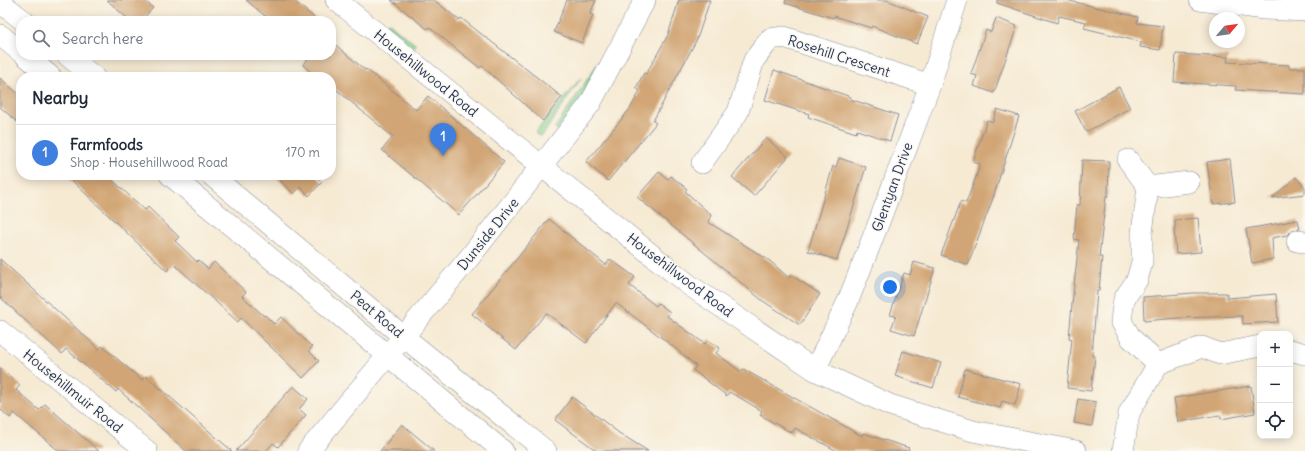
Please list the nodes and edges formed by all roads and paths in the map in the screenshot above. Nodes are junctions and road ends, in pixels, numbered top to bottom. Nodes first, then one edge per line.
1 (336, 0) edge
2 (644, 0) edge
3 (957, 0) edge
4 (1200, 0) edge
5 (0, 2) edge
6 (1305, 11) edge
7 (18, 16) edge
8 (0, 35) edge
9 (16, 48) edge
10 (31, 60) edge
11 (73, 60) edge
12 (45, 72) edge
13 (88, 72) edge
14 (930, 85) junction
15 (1128, 160) dead end
16 (702, 163) dead end
17 (542, 166) junction
18 (176, 180) edge
19 (217, 180) edge
20 (1189, 182) dead end
21 (1148, 187) junction
22 (0, 331) edge
23 (404, 337) junction
24 (1257, 347) edge
25 (1293, 351) edge
26 (1305, 354) edge
27 (389, 356) junction
28 (1158, 364) junction
29 (815, 370) junction
30 (147, 451) edge
31 (308, 451) edge
32 (503, 451) edge
33 (546, 451) edge
34 (1076, 451) edge
35 (1123, 451) edge

1 - 17 street, Househillwood Road
2 - 17 street, Dunside Drive
3 - 14 street, Glentyan Drive
4 - 6 street
5 - 7 street
8 - 9 street
10 - 12 street
11 - 13 street
14 - 16 street, Rosehill Crescent
14 - 29 street, Glentyan Drive
15 - 21 street
17 - 23 street, Dunside Drive
17 - 29 street, Househillwood Road
18 - 27 street, Peat Road
19 - 23 street, Peat Road
20 - 21 street
21 - 28 street
22 - 30 street, Househillmuir Road
23 - 27 street, Dunside Drive
23 - 33 street, Peat Road
24 - 28 street
25 - 26 street
27 - 31 street, Dunside Drive
27 - 32 street, Peat Road
28 - 35 street
29 - 34 street, Househillwood Road

